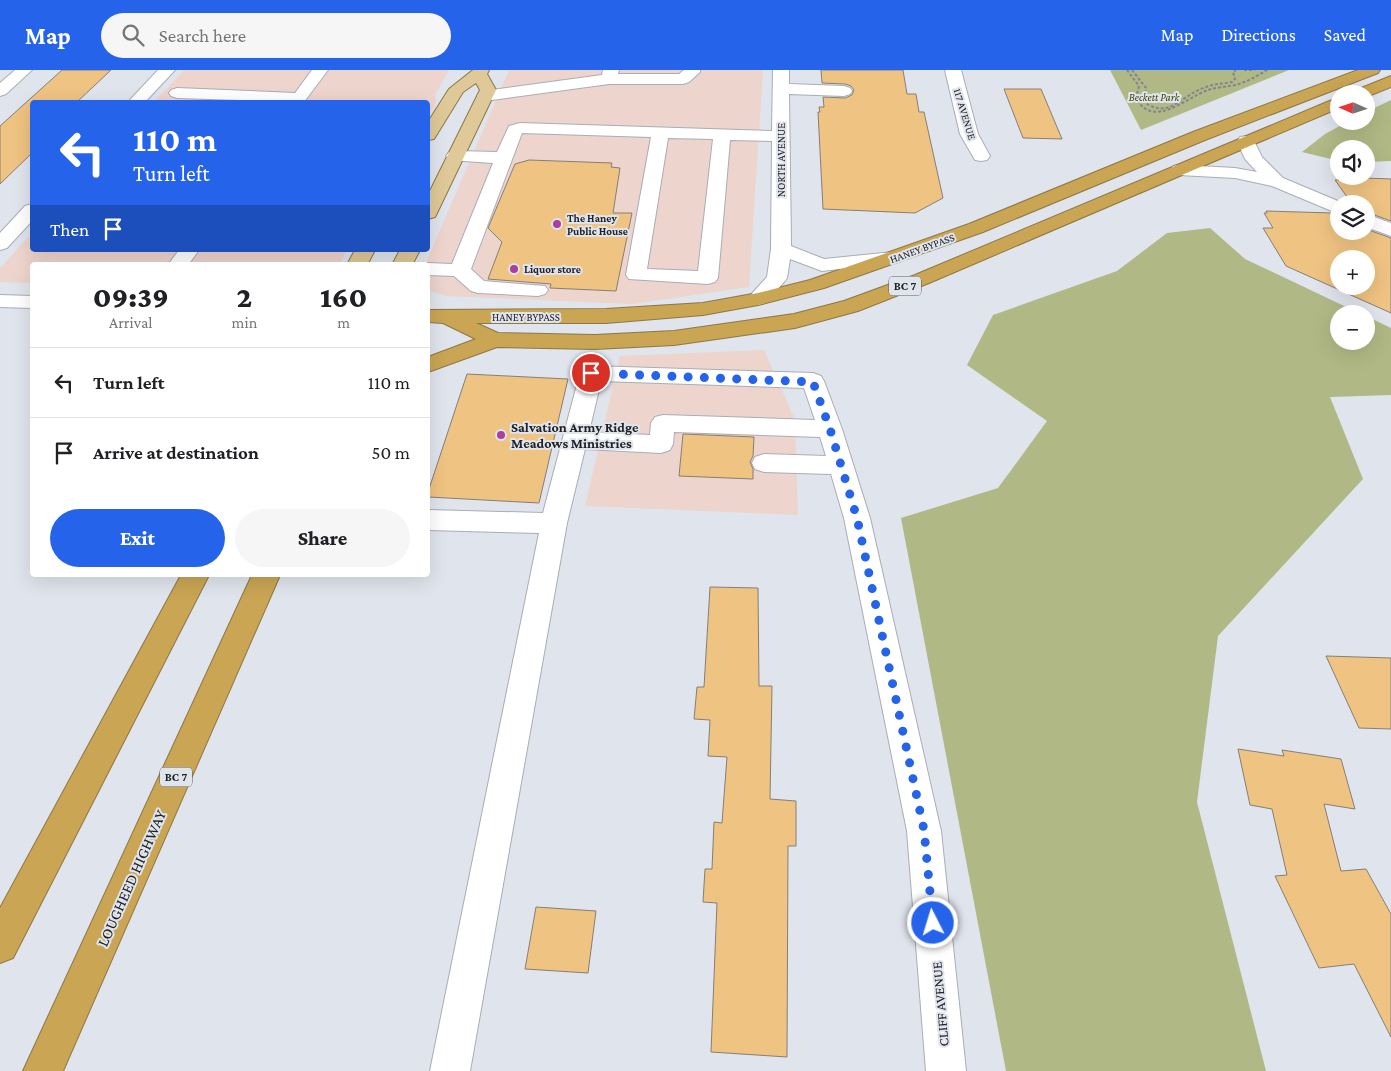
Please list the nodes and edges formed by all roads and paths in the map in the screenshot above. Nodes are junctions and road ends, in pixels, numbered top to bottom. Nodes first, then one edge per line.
1 (24, 70) edge
2 (167, 70) edge
3 (320, 70) edge
4 (552, 70) edge
5 (692, 70) edge
6 (781, 70) edge
7 (953, 70) edge
8 (1127, 70) edge
9 (1132, 70) edge
10 (1236, 70) edge
11 (1244, 70) edge
12 (1254, 70) edge
13 (1267, 70) edge
14 (1372, 70) edge
15 (480, 72) edge
16 (610, 75) edge
17 (1391, 81) edge
18 (1375, 88) edge
19 (546, 89) junction
20 (782, 89) junction
21 (0, 90) edge
22 (844, 91) dead end
23 (177, 93) dead end
24 (485, 96) junction
25 (138, 100) edge
26 (298, 100) edge
27 (1330, 106) edge
28 (430, 131) edge
29 (660, 132) junction
30 (722, 134) junction
31 (782, 136) junction
32 (1246, 141) junction
33 (455, 156) junction
34 (981, 156) dead end
35 (504, 158) junction
36 (1179, 170) junction
37 (1277, 182) junction
38 (1330, 204) edge
39 (430, 209) edge
40 (30, 212) edge
41 (1375, 224) edge
42 (1391, 230) edge
43 (0, 244) edge
44 (781, 249) junction
45 (893, 258) junction
46 (430, 269) edge
47 (460, 270) junction
48 (538, 290) dead end
49 (758, 299) junction
50 (0, 301) edge
51 (30, 302) edge
52 (437, 317) edge
53 (495, 340) junction
54 (430, 364) edge
55 (830, 429) junction
56 (575, 440) junction
57 (764, 464) dead end
58 (841, 465) junction
59 (430, 520) edge
60 (554, 523) junction
61 (194, 577) edge
62 (265, 577) edge
63 (0, 945) edge
64 (43, 1071) edge
65 (450, 1071) edge
66 (946, 1071) edge

1 - 21 street
2 - 25 street
3 - 26 street
4 - 19 street
5 - 16 street
6 - 20 street, NORTH AVENUE
7 - 34 street, 117 AVENUE
8 - 13 path
9 - 10 path
11 - 12 path
14 - 45 highway, HANEY BYPASS / BC 7
15 - 24 main road
15 - 28 main road
16 - 19 street
17 - 18 highway
19 - 24 street
20 - 22 street
20 - 31 street, NORTH AVENUE
23 - 26 street
24 - 33 main road
27 - 32 highway, HANEY BYPASS / BC 7
29 - 30 street
29 - 30 street
29 - 35 street
30 - 31 street
31 - 44 street, NORTH AVENUE
32 - 36 highway, HANEY BYPASS / BC 7
32 - 37 street
33 - 35 street
33 - 39 main road
35 - 47 street
36 - 37 street
36 - 53 highway, HANEY BYPASS / BC 7
37 - 38 street
40 - 43 street
41 - 42 street
44 - 45 street
44 - 49 street, NORTH AVENUE
45 - 49 highway, HANEY BYPASS / BC 7
46 - 47 street
47 - 48 street
49 - 52 highway, HANEY BYPASS / BC 7
50 - 51 street
52 - 53 highway, HANEY BYPASS / BC 7
53 - 54 highway
55 - 56 street
55 - 56 street, CLIFF AVENUE
55 - 58 street, CLIFF AVENUE
56 - 60 street
57 - 58 street
58 - 66 street, CLIFF AVENUE
59 - 60 street
60 - 65 street
61 - 63 highway
62 - 64 highway, LOUGHEED HIGHWAY / BC 7

